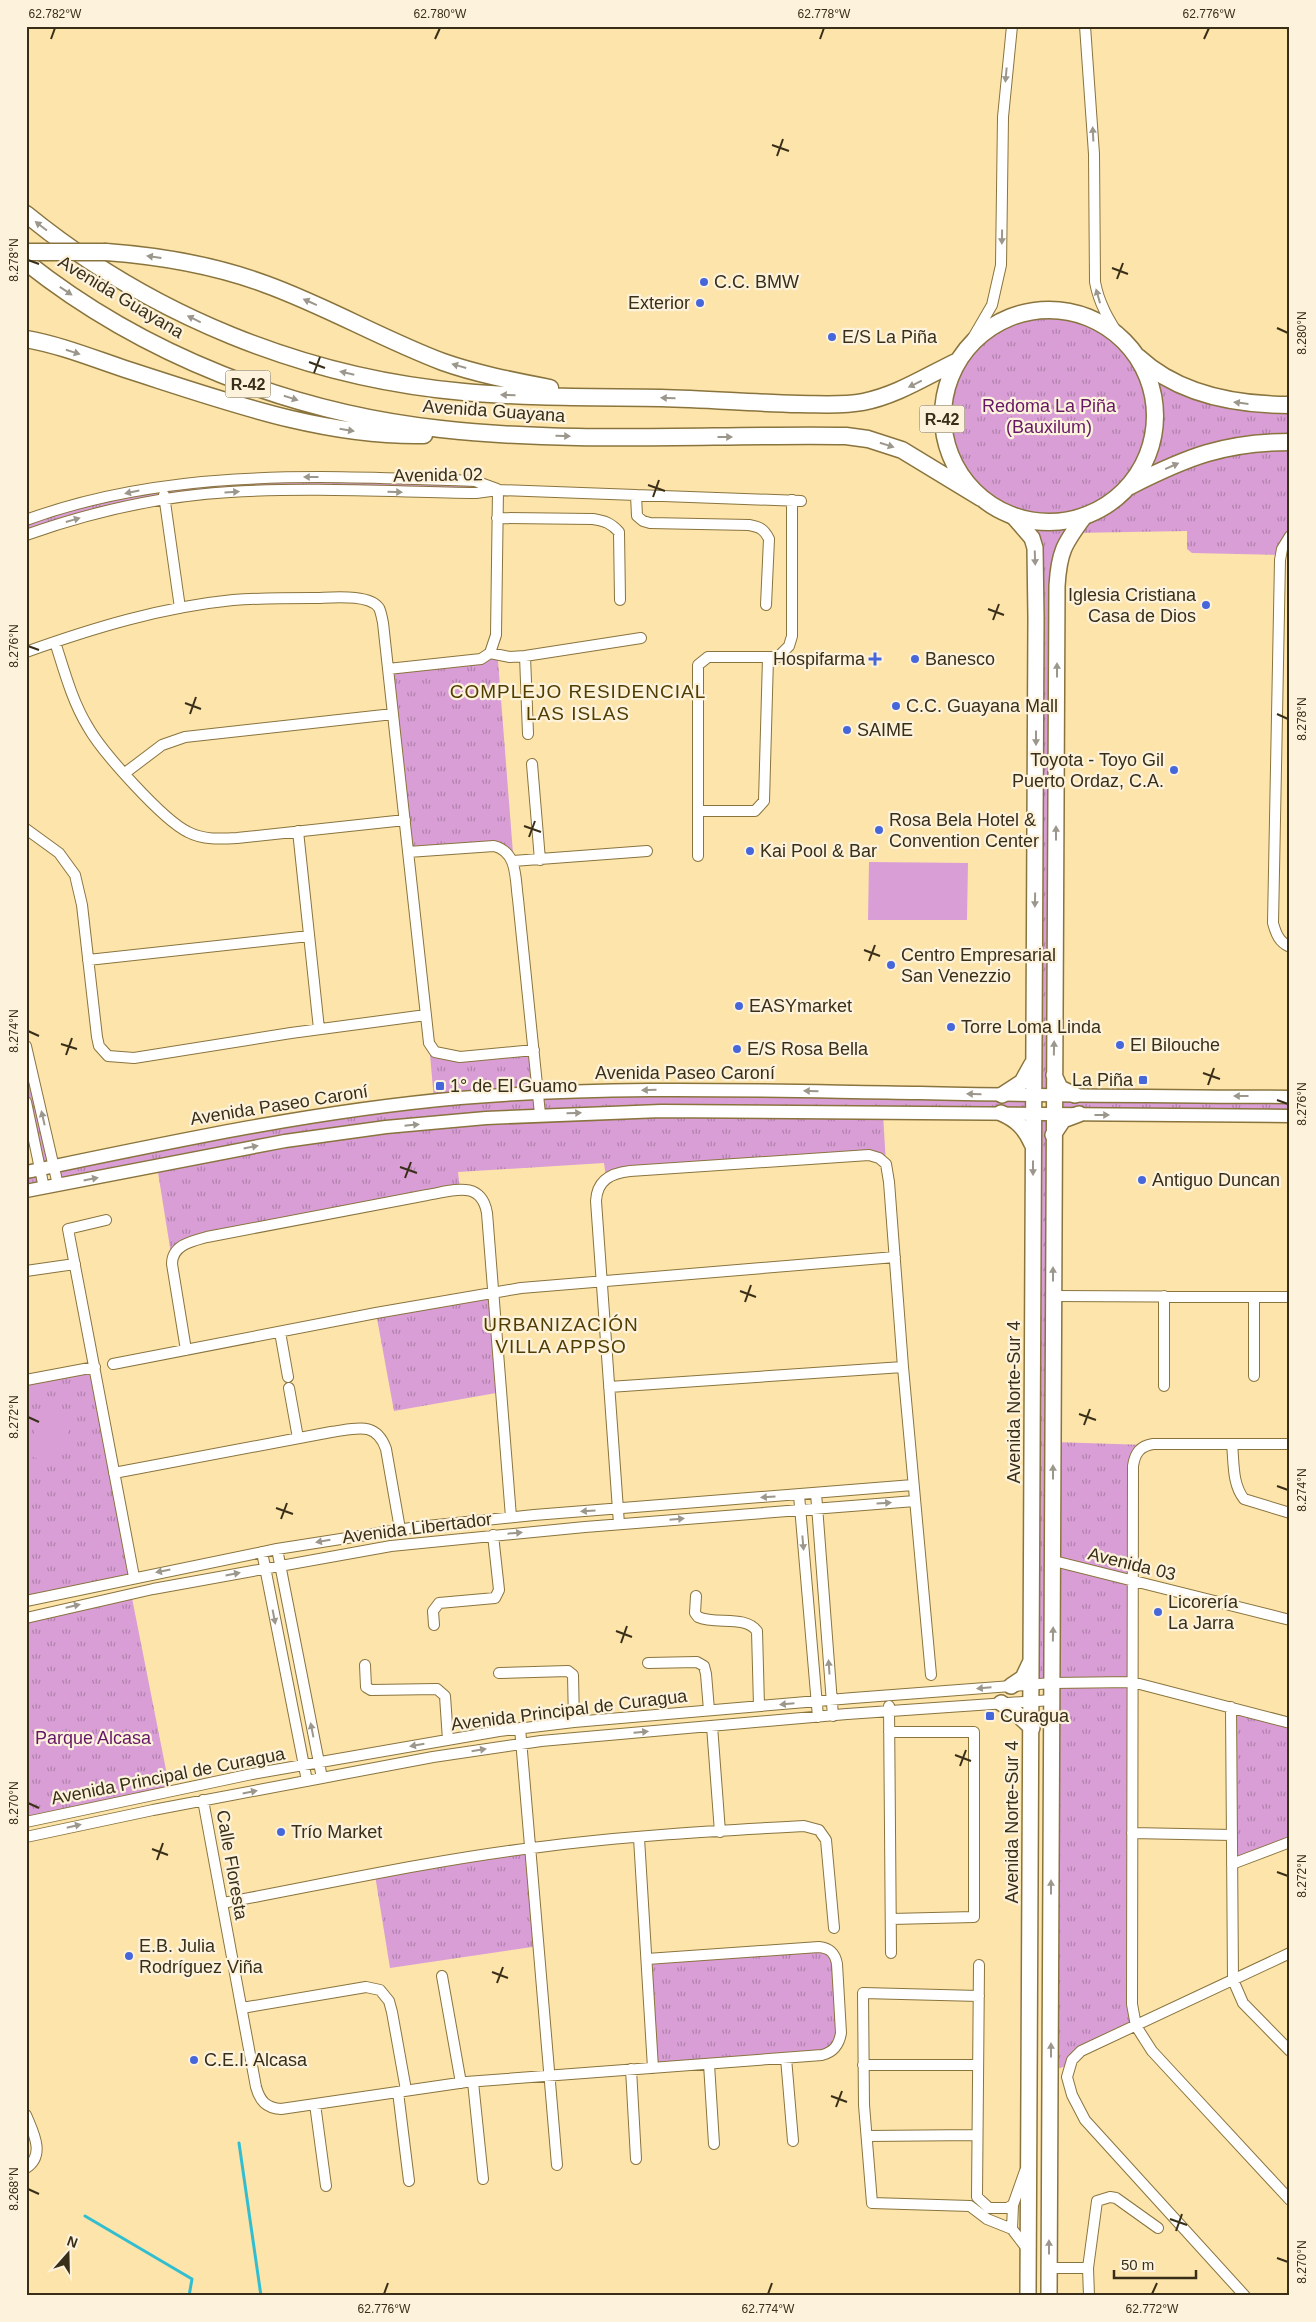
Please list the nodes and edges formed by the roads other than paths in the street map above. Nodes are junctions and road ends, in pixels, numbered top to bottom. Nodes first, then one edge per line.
1 (1012, 26) edge
2 (1085, 26) edge
3 (26, 214) edge
4 (26, 252) edge
5 (26, 262) edge
6 (26, 339) edge
7 (1121, 339) junction
8 (1133, 352) junction
9 (962, 354) junction
10 (591, 397) junction
11 (1290, 405) edge
12 (497, 434) junction
13 (1290, 442) edge
14 (163, 487) junction
15 (1128, 487) junction
16 (498, 490) junction
17 (636, 495) junction
18 (981, 498) junction
19 (165, 500) junction
20 (1013, 516) junction
21 (1084, 516) junction
22 (497, 518) junction
23 (26, 520) edge
24 (26, 535) edge
25 (1290, 536) edge
26 (620, 600) dead end
27 (766, 605) dead end
28 (180, 608) junction
29 (641, 638) dead end
30 (55, 642) junction
31 (26, 652) edge
32 (490, 653) junction
33 (525, 656) junction
34 (768, 658) junction
35 (388, 669) junction
36 (393, 714) junction
37 (528, 734) dead end
38 (532, 764) dead end
39 (125, 773) junction
40 (698, 811) junction
41 (405, 820) junction
42 (26, 829) edge
43 (298, 831) junction
44 (647, 851) dead end
45 (408, 852) junction
46 (698, 856) dead end
47 (540, 860) junction
48 (512, 861) junction
49 (309, 936) junction
50 (1290, 947) edge
51 (88, 960) junction
52 (426, 1015) junction
53 (319, 1029) junction
54 (26, 1046) edge
55 (534, 1050) junction
56 (1034, 1060) junction
57 (1054, 1075) junction
58 (538, 1093) junction
59 (1002, 1095) junction
60 (1033, 1095) junction
61 (1054, 1095) junction
62 (1074, 1095) junction
63 (1290, 1097) edge
64 (26, 1102) edge
65 (1001, 1113) junction
66 (540, 1114) junction
67 (1033, 1114) junction
68 (1053, 1114) junction
69 (1078, 1114) junction
70 (1290, 1116) edge
71 (1053, 1135) junction
72 (1033, 1145) junction
73 (54, 1166) junction
74 (41, 1169) junction
75 (26, 1172) edge
76 (58, 1185) junction
77 (44, 1188) junction
78 (26, 1191) edge
79 (106, 1220) dead end
80 (894, 1257) junction
81 (75, 1264) junction
82 (26, 1271) edge
83 (602, 1282) junction
84 (494, 1292) junction
85 (1053, 1296) junction
86 (1164, 1296) junction
87 (1254, 1297) junction
88 (1290, 1297) edge
89 (280, 1332) junction
90 (186, 1350) junction
91 (113, 1364) dead end
92 (902, 1366) junction
93 (95, 1367) junction
94 (1254, 1376) dead end
95 (26, 1380) edge
96 (1164, 1386) dead end
97 (609, 1387) junction
98 (298, 1438) junction
99 (1232, 1444) junction
100 (1290, 1444) edge
101 (114, 1473) junction
102 (913, 1485) junction
103 (816, 1493) junction
104 (799, 1495) junction
105 (915, 1501) junction
106 (618, 1508) junction
107 (818, 1508) junction
108 (800, 1510) junction
109 (1290, 1513) edge
110 (511, 1517) junction
111 (619, 1524) junction
112 (400, 1529) junction
113 (493, 1535) junction
114 (277, 1549) junction
115 (262, 1552) junction
116 (1054, 1561) junction
117 (280, 1565) junction
118 (264, 1568) junction
119 (134, 1577) junction
120 (1132, 1580) junction
121 (696, 1596) dead end
122 (26, 1601) edge
123 (26, 1618) edge
124 (1290, 1620) edge
125 (434, 1625) dead end
126 (1032, 1657) junction
127 (648, 1664) dead end
128 (365, 1665) dead end
129 (498, 1673) dead end
130 (931, 1674) dead end
131 (1132, 1682) junction
132 (1052, 1683) junction
133 (1032, 1684) junction
134 (1011, 1686) junction
135 (888, 1696) junction
136 (832, 1700) junction
137 (1032, 1700) junction
138 (1052, 1700) junction
139 (816, 1701) junction
140 (1001, 1703) junction
141 (759, 1706) junction
142 (1231, 1707) junction
143 (709, 1710) junction
144 (889, 1711) junction
145 (833, 1716) junction
146 (818, 1717) junction
147 (574, 1722) junction
148 (1290, 1723) edge
149 (712, 1726) junction
150 (520, 1728) junction
151 (1032, 1728) junction
152 (889, 1732) junction
153 (448, 1740) junction
154 (521, 1744) junction
155 (319, 1763) junction
156 (304, 1765) junction
157 (322, 1778) junction
158 (307, 1781) junction
159 (203, 1800) junction
160 (26, 1822) edge
161 (720, 1832) junction
162 (1132, 1834) junction
163 (1232, 1835) junction
164 (26, 1837) edge
165 (639, 1838) junction
166 (1290, 1842) edge
167 (531, 1848) junction
168 (1232, 1864) junction
169 (222, 1904) junction
170 (891, 1919) junction
171 (834, 1928) dead end
172 (891, 1952) dead end
173 (1290, 1954) edge
174 (647, 1959) junction
175 (979, 1965) dead end
176 (442, 1976) dead end
177 (1233, 1980) junction
178 (979, 1996) junction
179 (242, 2008) junction
180 (1136, 2026) junction
181 (1290, 2051) edge
182 (786, 2058) junction
183 (708, 2064) junction
184 (863, 2064) junction
185 (978, 2065) junction
186 (1070, 2065) junction
187 (653, 2068) junction
188 (631, 2069) junction
189 (1050, 2071) junction
190 (550, 2075) junction
191 (473, 2082) junction
192 (461, 2083) junction
193 (402, 2091) junction
194 (315, 2104) junction
195 (26, 2115) edge
196 (977, 2135) junction
197 (867, 2136) junction
198 (793, 2141) dead end
199 (714, 2144) dead end
200 (1029, 2155) junction
201 (636, 2159) dead end
202 (557, 2165) dead end
203 (26, 2168) edge
204 (483, 2179) dead end
205 (409, 2181) dead end
206 (326, 2186) dead end
207 (1290, 2200) edge
208 (1013, 2205) junction
209 (989, 2208) junction
210 (987, 2219) junction
211 (1158, 2228) dead end
212 (1012, 2229) junction
213 (1029, 2252) junction
214 (1049, 2268) junction
215 (1088, 2268) junction
216 (1028, 2296) edge
217 (1049, 2296) edge
218 (1089, 2296) edge
219 (1245, 2296) edge

1 -> 9 street
7 -> 2 street
10 -> 3 main road, Avenida Guayana / R-42
10 -> 4 main road, bridge
5 -> 12 main road, Avenida Guayana / R-42
6 -> 12 main road
7 - 8 main road, R-42
7 - 9 main road, R-42
11 -> 8 main road, R-42
8 - 15 main road, R-42
9 -> 10 main road, Avenida Guayana / R-42
9 - 18 main road, R-42
12 -> 18 main road, Avenida Guayana / R-42
15 -> 13 main road, R-42
16 -> 14 street, Avenida 02
14 - 19 street
14 -> 23 street, Avenida 02
15 - 21 main road, R-42
16 - 17 street
19 -> 16 street, Avenida 02
16 - 22 street
17 - 27 street
17 - 34 street
18 - 20 main road, R-42
24 -> 19 street, Avenida 02
19 - 28 street
20 - 21 main road, R-42
20 -> 56 main road, Avenida Norte-Sur 4
57 -> 21 main road
22 - 26 street
22 - 32 street
25 - 50 street
28 - 30 street
28 - 35 street
29 - 33 street
30 - 31 street
30 - 39 street
32 - 33 street
32 - 35 street
33 - 37 street
34 - 40 street
34 - 40 street
35 - 36 street
36 - 39 street
36 - 41 street
38 - 47 street
39 - 43 street
40 - 46 street
41 - 43 street
41 - 45 street
42 - 51 street
43 - 49 street
44 - 47 street
45 - 48 street
45 - 52 street
47 - 48 street
48 - 55 street
49 - 51 street
49 - 53 street
51 - 53 street
52 - 53 street
52 - 55 street
73 -> 54 street
55 - 58 street
56 - 59 main road
56 - 60 main road, Avenida Norte-Sur 4
57 - 61 main road
57 - 62 main road
59 -> 58 street, Avenida Paseo Caroní
58 - 66 street
58 - 73 street, Avenida Paseo Caroní
59 - 60 street, Avenida Paseo Caroní
60 - 61 street, Avenida Paseo Caroní
60 - 67 main road, Avenida Norte-Sur 4
61 - 62 street, Avenida Paseo Caroní
61 - 68 main road
63 -> 62 street, Avenida Paseo Caroní
64 - 74 street
66 -> 65 street, Avenida Paseo Caroní
65 - 67 street, Avenida Paseo Caroní
65 - 72 main road
76 -> 66 street, Avenida Paseo Caroní
67 - 68 street, Avenida Paseo Caroní
67 - 72 main road, Avenida Norte-Sur 4
68 - 69 street, Avenida Paseo Caroní
68 - 71 main road
69 -> 70 street, Avenida Paseo Caroní
69 - 71 main road
85 -> 71 main road
72 -> 126 main road, Avenida Norte-Sur 4
73 - 74 street, Avenida Paseo Caroní
73 - 76 street
74 - 75 street, Avenida Paseo Caroní
74 - 77 street
76 - 77 street, Avenida Paseo Caroní
77 - 78 street, Avenida Paseo Caroní
79 - 81 street
80 - 83 street
80 - 83 street
80 - 92 street
81 - 82 street
81 - 93 street
83 - 84 street
83 - 97 street
84 - 89 street
84 - 90 street
84 - 110 street
85 - 86 street
116 -> 85 main road
86 - 87 street
86 - 96 street
87 - 88 street
87 - 94 street
89 - 90 street
89 - 98 street
90 - 91 street
92 - 97 street
92 - 102 street
93 - 95 street
93 - 101 street
97 - 106 street
98 - 101 street
98 - 112 street
99 - 100 street
99 - 109 street
99 - 120 street
101 - 119 street
102 - 103 street, Avenida Libertador
102 - 105 street
103 - 104 street, Avenida Libertador
103 - 107 street
104 -> 106 street, Avenida Libertador
104 - 108 street
107 -> 105 street, Avenida Libertador
105 - 130 street
106 -> 110 street, Avenida Libertador
106 - 111 street
107 - 108 street, Avenida Libertador
136 -> 107 street
111 -> 108 street, Avenida Libertador
108 -> 139 street
110 - 112 street, Avenida Libertador
113 -> 111 street, Avenida Libertador
112 -> 114 street, Avenida Libertador
113 - 117 street, Avenida Libertador
113 - 125 street
114 - 115 street, Avenida Libertador
114 - 117 street
115 - 118 street
115 -> 119 street, Avenida Libertador
116 - 120 street, Avenida 03
132 -> 116 main road
117 - 118 street, Avenida Libertador
155 -> 117 street
123 -> 118 street, Avenida Libertador
118 -> 156 street
119 - 122 street, Avenida Libertador
120 - 124 street, Avenida 03
120 - 131 street
121 - 141 street
126 - 133 main road, Avenida Norte-Sur 4
126 - 134 main road
127 - 143 street
128 - 153 street
129 - 147 street
131 - 132 street, Avenida Principal de Curagua
131 - 142 street, Avenida Principal de Curagua
131 - 162 street
132 - 133 street, Avenida Principal de Curagua
132 - 138 main road
133 - 134 street, Avenida Principal de Curagua
133 - 137 main road, Avenida Norte-Sur 4
134 -> 135 street, Avenida Principal de Curagua
135 - 136 street, Avenida Principal de Curagua
135 - 144 street
136 - 139 street, Avenida Principal de Curagua
136 - 145 street
137 - 138 street, Avenida Principal de Curagua
137 - 140 street, Avenida Principal de Curagua
137 - 151 main road, Avenida Norte-Sur 4
189 -> 138 main road
139 -> 141 street, Avenida Principal de Curagua
139 - 146 street
140 - 144 street, Avenida Principal de Curagua
140 - 151 main road
141 - 143 street, Avenida Principal de Curagua
142 - 148 street, Avenida Principal de Curagua
142 - 163 street
143 - 147 street, Avenida Principal de Curagua
144 - 145 street, Avenida Principal de Curagua
144 - 152 street
145 - 146 street, Avenida Principal de Curagua
146 - 149 street, Avenida Principal de Curagua
147 - 150 street, Avenida Principal de Curagua
154 -> 149 street, Avenida Principal de Curagua
149 - 161 street
150 - 153 street, Avenida Principal de Curagua
150 - 154 street
151 - 200 main road, Avenida Norte-Sur 4
152 - 170 street
152 - 170 street
153 -> 155 street, Avenida Principal de Curagua
157 -> 154 street, Avenida Principal de Curagua
154 - 167 street
155 - 156 street, Avenida Principal de Curagua
155 - 157 street
156 - 158 street
156 - 160 street, Avenida Principal de Curagua
157 - 158 street, Avenida Principal de Curagua
159 -> 158 street, Avenida Principal de Curagua
164 -> 159 street, Avenida Principal de Curagua
159 - 169 street, Calle Floresta
161 - 165 street
161 - 171 street
162 - 163 street
162 - 180 street
163 - 168 street
165 - 167 street
165 - 174 street
166 - 168 street
167 - 169 street
167 - 190 street
168 - 177 street
169 - 179 street, Calle Floresta
170 - 172 street
173 - 177 street
174 - 182 street
174 - 187 street
175 - 178 street
176 - 192 street
177 - 180 street
177 - 181 street
178 - 184 street
178 - 185 street
179 - 193 street
179 - 194 street, Calle Floresta
180 - 186 street
180 - 207 street
182 - 183 street
182 - 198 street
183 - 187 street
183 - 199 street
184 - 185 street
184 - 197 street
185 - 196 street
186 - 189 street
186 - 219 street
187 - 188 street
188 - 190 street
188 - 201 street
214 -> 189 main road
190 - 191 street
190 - 202 street
191 - 192 street
191 - 204 street
192 - 193 street
193 - 194 street
193 - 205 street
194 - 206 street
195 - 203 street
196 - 197 street
196 - 209 street
197 - 210 street
200 - 208 street
200 - 213 main road, Avenida Norte-Sur 4
208 - 209 street
208 - 212 street
209 - 210 street
210 - 212 street
211 - 215 street
212 - 213 street
213 - 216 main road, Avenida Norte-Sur 4
214 - 215 street
214 - 217 main road
215 - 218 street

